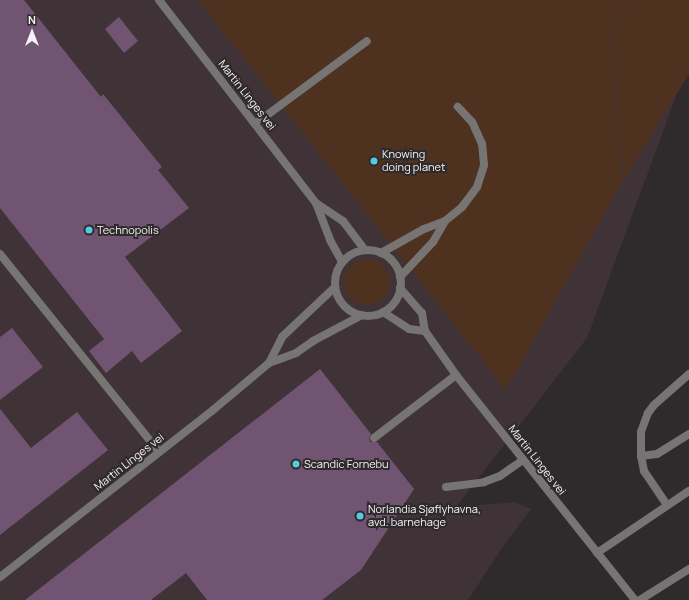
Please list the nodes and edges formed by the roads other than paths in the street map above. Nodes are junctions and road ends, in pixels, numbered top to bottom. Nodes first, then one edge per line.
1 (160, 0) edge
2 (367, 41) dead end
3 (458, 107) dead end
4 (256, 124) junction
5 (316, 203) junction
6 (445, 221) junction
7 (365, 250) junction
8 (381, 253) junction
9 (0, 254) edge
10 (342, 262) junction
11 (400, 277) junction
12 (335, 287) junction
13 (400, 288) junction
14 (383, 312) junction
15 (362, 315) junction
16 (425, 331) junction
17 (269, 363) junction
18 (689, 374) edge
19 (456, 375) junction
20 (689, 434) edge
21 (374, 438) dead end
22 (159, 452) junction
23 (641, 456) junction
24 (523, 460) junction
25 (446, 487) dead end
26 (689, 491) edge
27 (667, 505) junction
28 (597, 552) junction
29 (689, 569) edge
30 (0, 577) edge
31 (635, 600) edge
32 (640, 600) edge

1 - 4 street, Martin Linges vei
2 - 4 street
3 - 6 street
4 - 5 street, Martin Linges vei
5 - 7 street, Martin Linges vei
5 - 10 street, Martin Linges vei
6 - 8 street
6 - 11 street
7 - 8 street
7 - 10 street
8 - 11 street
9 - 22 street
10 - 12 street
11 - 13 street
12 - 15 street
12 - 17 street, Martin Linges vei
13 - 14 street
13 - 16 street, Martin Linges vei
14 - 15 street
14 - 16 street
15 - 17 street, Martin Linges vei
16 - 19 street, Martin Linges vei
17 - 22 street, Martin Linges vei
18 - 23 street
19 - 21 street
19 - 24 street, Martin Linges vei
20 - 23 street
22 - 30 street, Martin Linges vei
23 - 27 street
24 - 25 street
24 - 28 street, Martin Linges vei
26 - 27 street
27 - 28 street
28 - 31 street, Martin Linges vei
29 - 32 street

